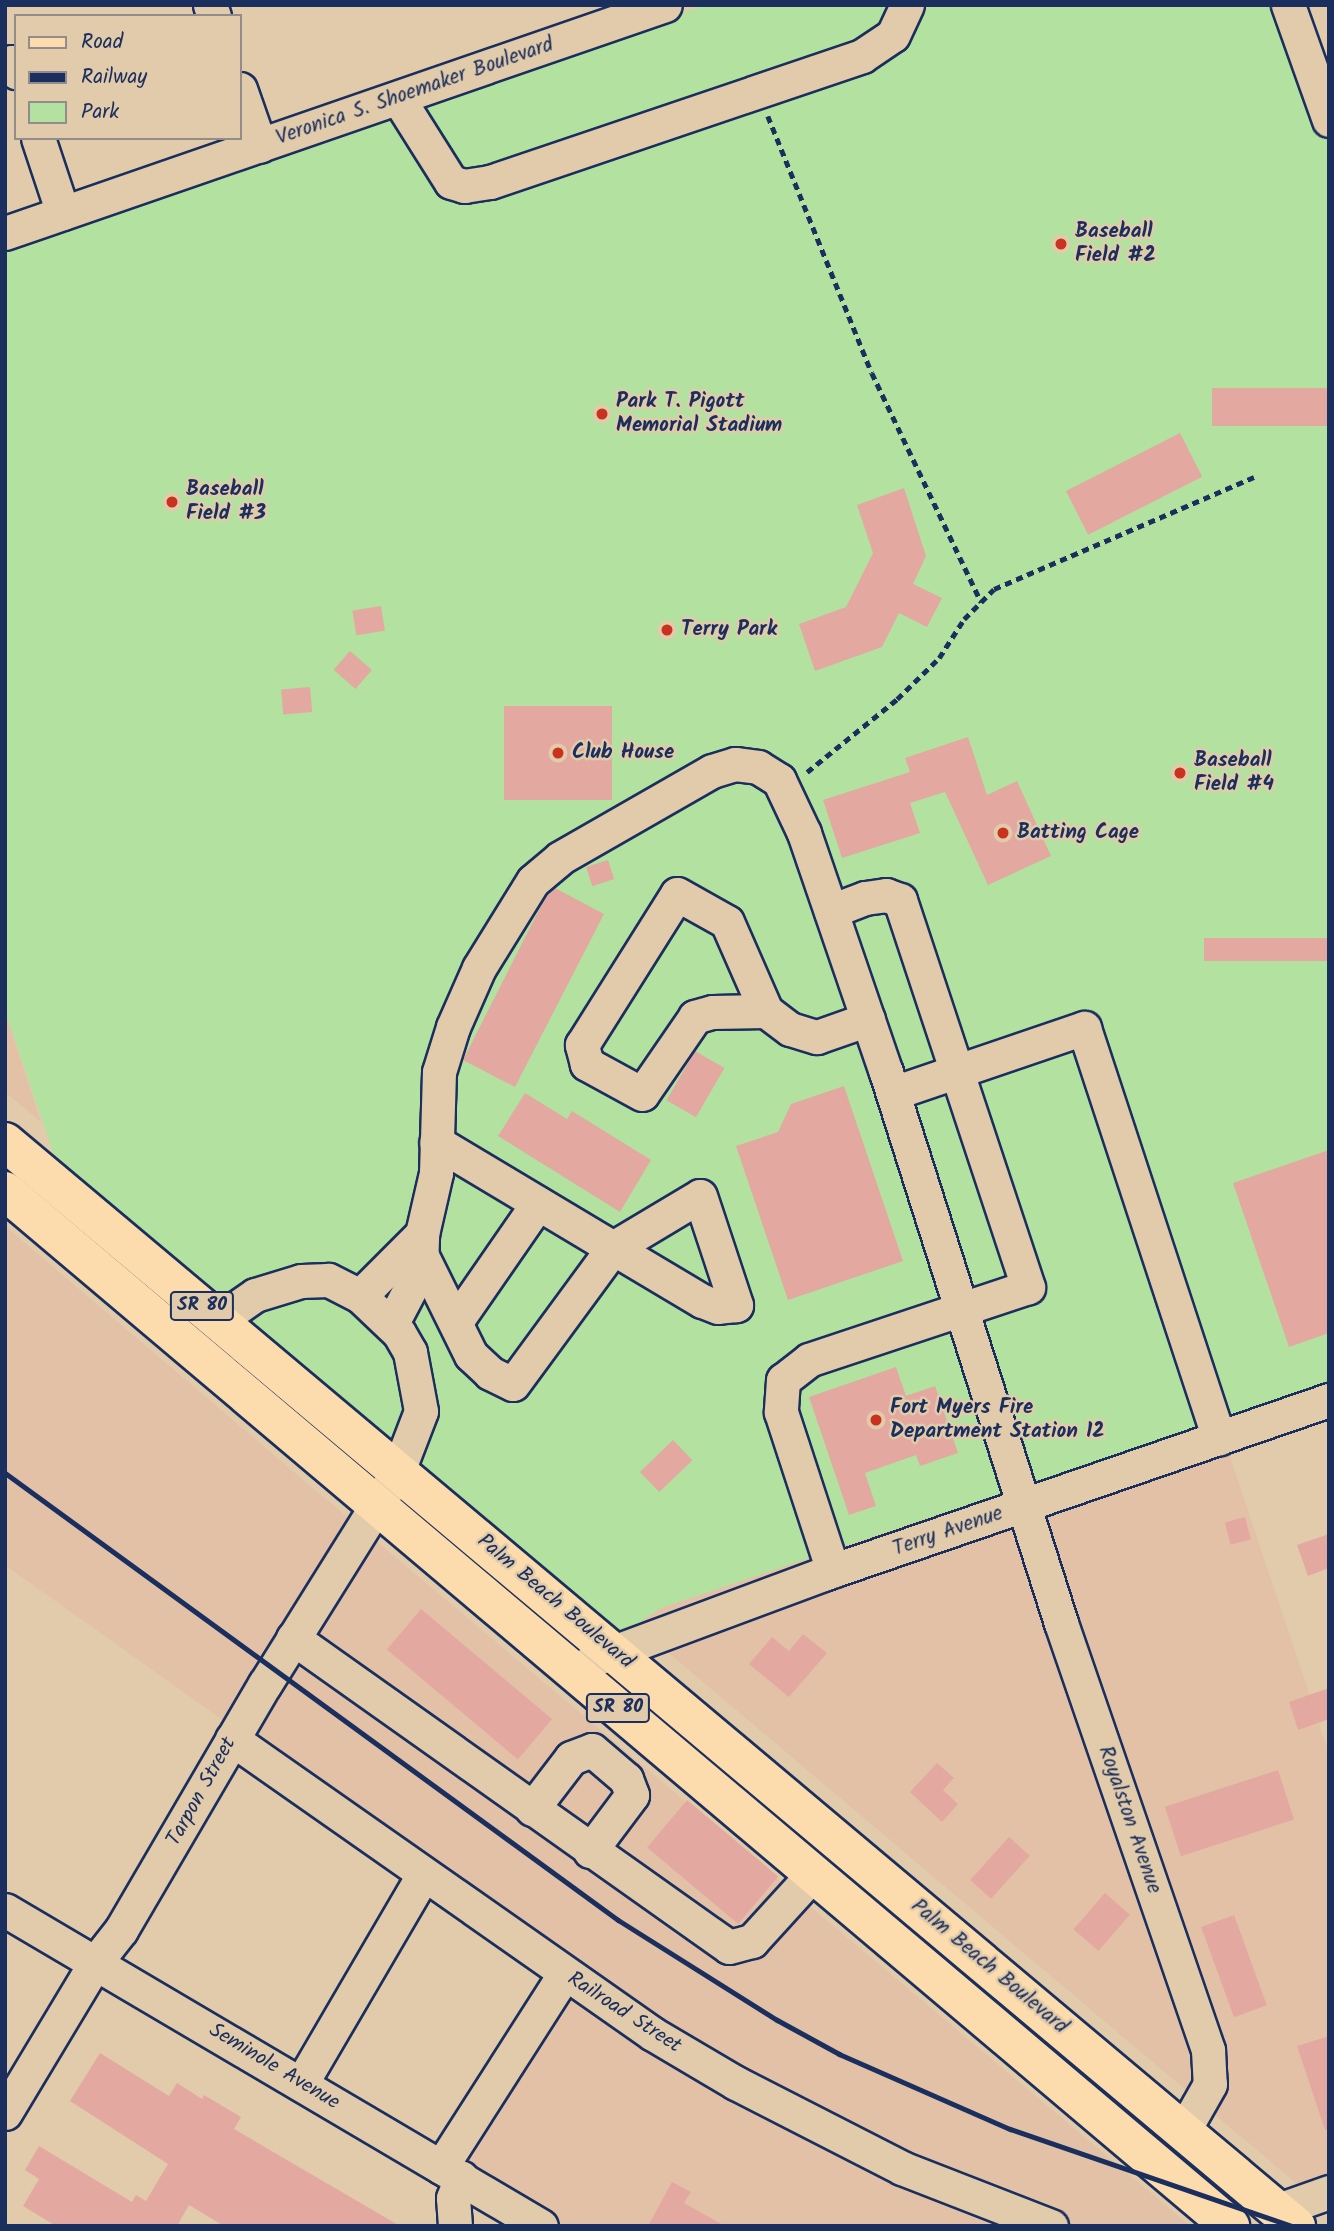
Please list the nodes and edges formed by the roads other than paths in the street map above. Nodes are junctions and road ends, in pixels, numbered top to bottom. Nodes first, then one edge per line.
1 (665, 5) edge
2 (907, 5) edge
3 (1288, 5) edge
4 (242, 95) edge
5 (398, 98) junction
6 (1329, 120) edge
7 (39, 140) edge
8 (260, 146) junction
9 (63, 213) junction
10 (5, 233) edge
11 (831, 911) junction
12 (766, 1011) junction
13 (868, 1018) junction
14 (956, 1072) junction
15 (893, 1093) junction
16 (5, 1142) edge
17 (436, 1142) junction
18 (5, 1191) edge
19 (538, 1203) junction
20 (422, 1245) junction
21 (360, 1296) junction
22 (962, 1309) junction
23 (219, 1320) junction
24 (457, 1320) junction
25 (391, 1325) junction
26 (1329, 1400) edge
27 (1219, 1438) junction
28 (398, 1471) junction
29 (377, 1504) junction
30 (1025, 1506) junction
31 (833, 1570) junction
32 (293, 1638) junction
33 (613, 1652) junction
34 (570, 1668) junction
35 (646, 1679) junction
36 (621, 1711) junction
37 (232, 1739) junction
38 (592, 1750) junction
39 (532, 1809) junction
40 (590, 1851) junction
41 (813, 1874) junction
42 (423, 1875) junction
43 (5, 1910) edge
44 (95, 1963) junction
45 (564, 1975) junction
46 (963, 1996) junction
47 (301, 2084) junction
48 (5, 2113) edge
49 (1184, 2130) junction
50 (451, 2172) junction
51 (1329, 2192) edge
52 (1287, 2218) edge
53 (455, 2226) edge
54 (541, 2226) edge
55 (1051, 2226) edge
56 (1230, 2226) edge

1 - 5 street, Veronica S. Shoemaker Boulevard
2 - 5 street
3 - 6 street
4 - 8 street
5 - 8 street, Veronica S. Shoemaker Boulevard
7 - 9 street
8 - 9 street, Veronica S. Shoemaker Boulevard
9 - 10 street, Veronica S. Shoemaker Boulevard
11 - 13 street, Royalston Avenue
11 - 14 street
11 - 17 street, Royalston Avenue
12 - 12 street
12 - 13 street
13 - 15 street, Royalston Avenue
14 - 15 street
14 - 22 street
14 - 27 street
15 - 22 street, Royalston Avenue
16 - 23 main road, Palm Beach Boulevard / SR 80
17 - 19 street
17 - 20 street
18 - 29 main road, Palm Beach Boulevard / SR 80
19 - 24 street
19 - 24 street
20 - 21 street
20 - 24 street
20 - 25 street
21 - 23 street, Tarpon Street
21 - 25 street, Tarpon Street
22 - 30 street, Royalston Avenue
22 - 31 street
23 - 28 main road, Palm Beach Boulevard / SR 80
25 - 28 street, Tarpon Street
26 - 27 street, Terry Avenue
27 - 30 street, Terry Avenue
28 - 29 street, Tarpon Street
28 - 33 main road, Palm Beach Boulevard / SR 80
29 - 32 street, Tarpon Street
29 - 34 main road, Palm Beach Boulevard / SR 80
30 - 31 street, Terry Avenue
30 - 49 street, Royalston Avenue
31 - 33 street, Terry Avenue
32 - 37 street, Tarpon Street
32 - 39 street
33 - 34 street, Terry Avenue
33 - 35 main road, Palm Beach Boulevard / SR 80
34 - 36 main road, Palm Beach Boulevard / SR 80
35 - 36 street
35 - 49 main road, Palm Beach Boulevard / SR 80
36 - 38 street
36 - 41 main road, Palm Beach Boulevard / SR 80
37 - 42 street, Railroad Street
37 - 44 street, Tarpon Street
38 - 39 street
38 - 40 street
39 - 40 street
40 - 41 street
41 - 46 main road, Palm Beach Boulevard / SR 80
42 - 45 street, Railroad Street
42 - 47 street
43 - 44 street, Seminole Avenue
44 - 47 street, Seminole Avenue
44 - 48 street, Tarpon Street
45 - 50 street
45 - 55 street, Railroad Street
46 - 49 main road
46 - 56 main road, Palm Beach Boulevard / SR 80
47 - 50 street, Seminole Avenue
49 - 52 main road, Palm Beach Boulevard / SR 80
50 - 53 street
50 - 54 street, Seminole Avenue
51 - 52 street

